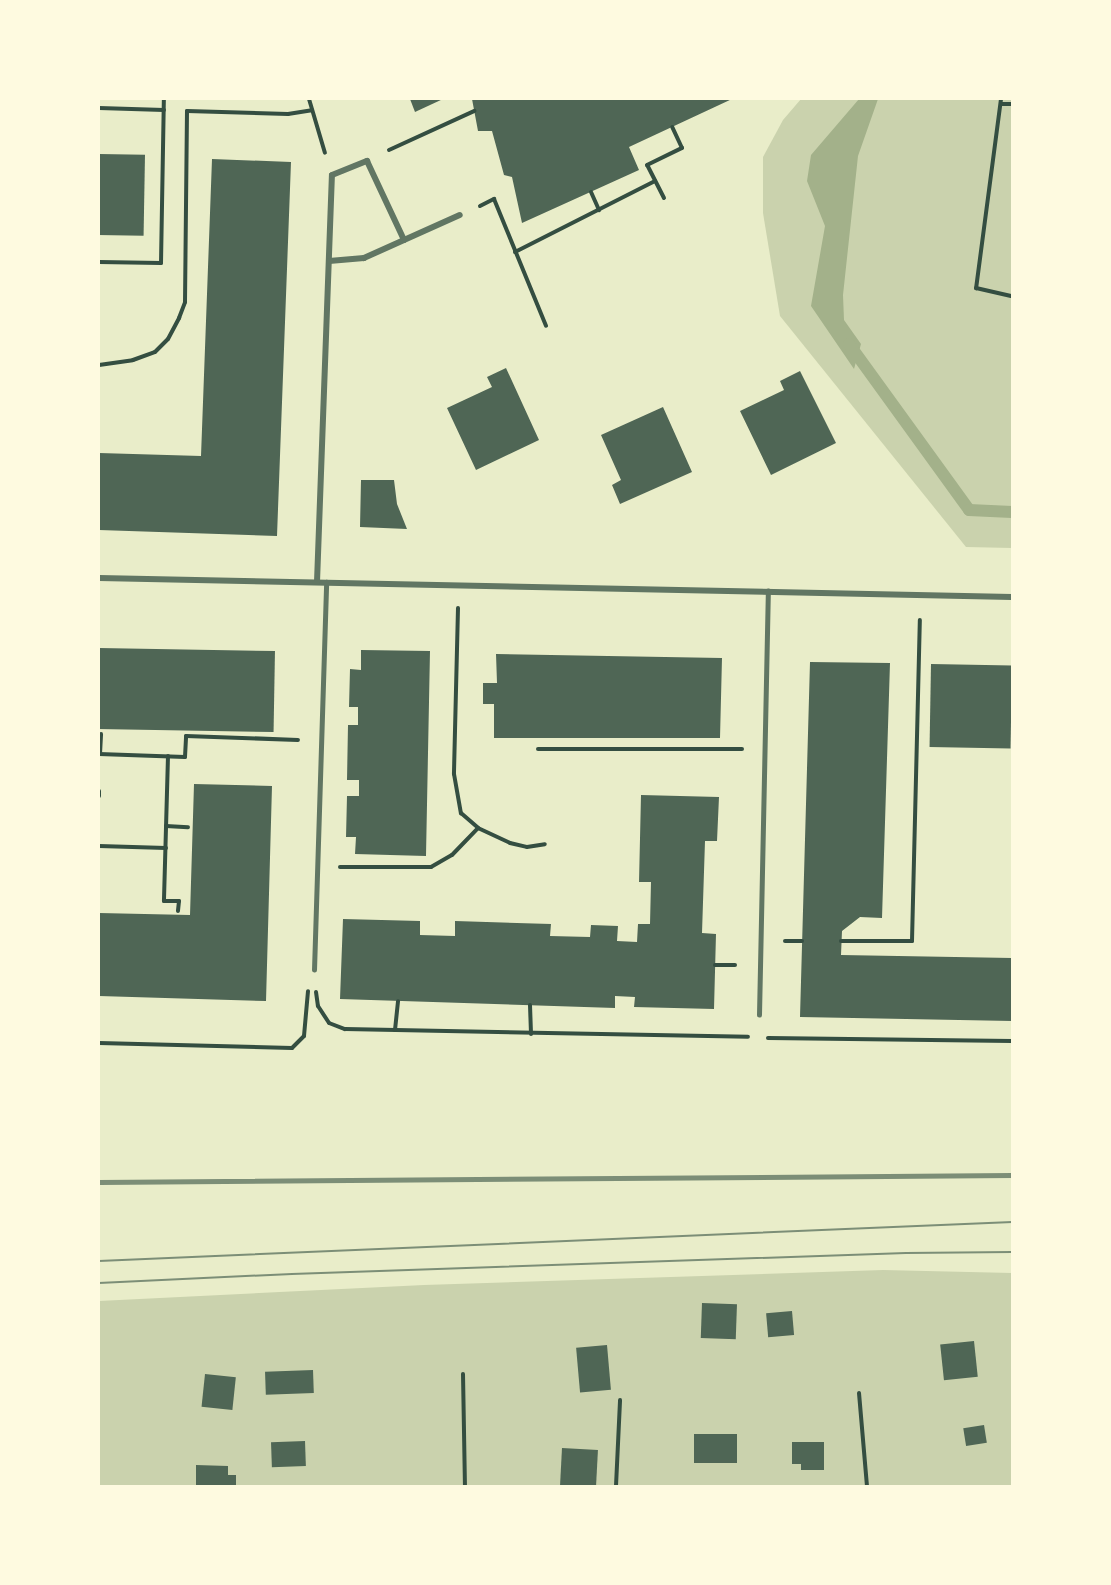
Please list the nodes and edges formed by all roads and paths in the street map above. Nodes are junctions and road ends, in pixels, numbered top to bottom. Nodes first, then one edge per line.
1 (164, 99) edge
2 (309, 99) edge
3 (1001, 101) edge
4 (1012, 105) edge
5 (99, 108) edge
6 (164, 110) junction
7 (312, 110) junction
8 (474, 111) dead end
9 (672, 127) dead end
10 (318, 129) dead end
11 (366, 160) junction
12 (655, 181) junction
13 (591, 192) dead end
14 (664, 198) dead end
15 (599, 210) junction
16 (460, 215) joint
17 (404, 240) junction
18 (515, 252) junction
19 (329, 261) junction
20 (99, 262) edge
21 (1012, 296) edge
22 (546, 326) dead end
23 (99, 365) edge
24 (99, 578) edge
25 (317, 582) junction
26 (326, 582) junction
27 (459, 587) junction
28 (768, 591) junction
29 (920, 595) junction
30 (1012, 597) edge
31 (101, 734) dead end
32 (321, 740) junction
33 (538, 749) dead end
34 (763, 750) junction
35 (100, 754) edge
36 (168, 756) junction
37 (166, 826) junction
38 (188, 827) dead end
39 (478, 828) junction
40 (545, 844) dead end
41 (99, 846) edge
42 (166, 848) junction
43 (317, 866) junction
44 (178, 910) dead end
45 (841, 941) dead end
46 (314, 970) junction
47 (398, 1001) dead end
48 (530, 1005) dead end
49 (759, 1014) dead end
50 (395, 1030) junction
51 (531, 1034) junction
52 (1012, 1041) edge
53 (99, 1043) edge
54 (464, 1374) dead end
55 (859, 1393) dead end
56 (620, 1400) dead end
57 (465, 1486) edge
58 (616, 1486) edge
59 (867, 1486) edge

1 - 6 path
2 - 7 path
3 - 4 path
3 - 21 path
5 - 6 path
6 - 20 path
7 - 10 path
7 - 23 path
8 - 11 path
9 - 12 path
11 - 17 street
11 - 19 street
12 - 14 path
12 - 15 path
13 - 15 path
15 - 18 path
16 - 17 street
16 - 18 path
17 - 19 street
18 - 22 path
19 - 25 street
24 - 25 street
25 - 26 street
26 - 27 street
26 - 32 lane
27 - 28 street
27 - 39 path
28 - 29 street
28 - 34 lane
29 - 30 street
29 - 45 path
31 - 35 path
32 - 36 path
32 - 43 lane
33 - 34 path
34 - 49 lane
35 - 36 path
36 - 37 path
37 - 38 path
37 - 42 path
39 - 40 path
39 - 43 path
41 - 42 path
42 - 44 path
43 - 46 lane
46 - 50 path
46 - 53 path
47 - 50 path
48 - 51 path
50 - 51 path
51 - 52 path
54 - 57 path
55 - 59 path
56 - 58 path

